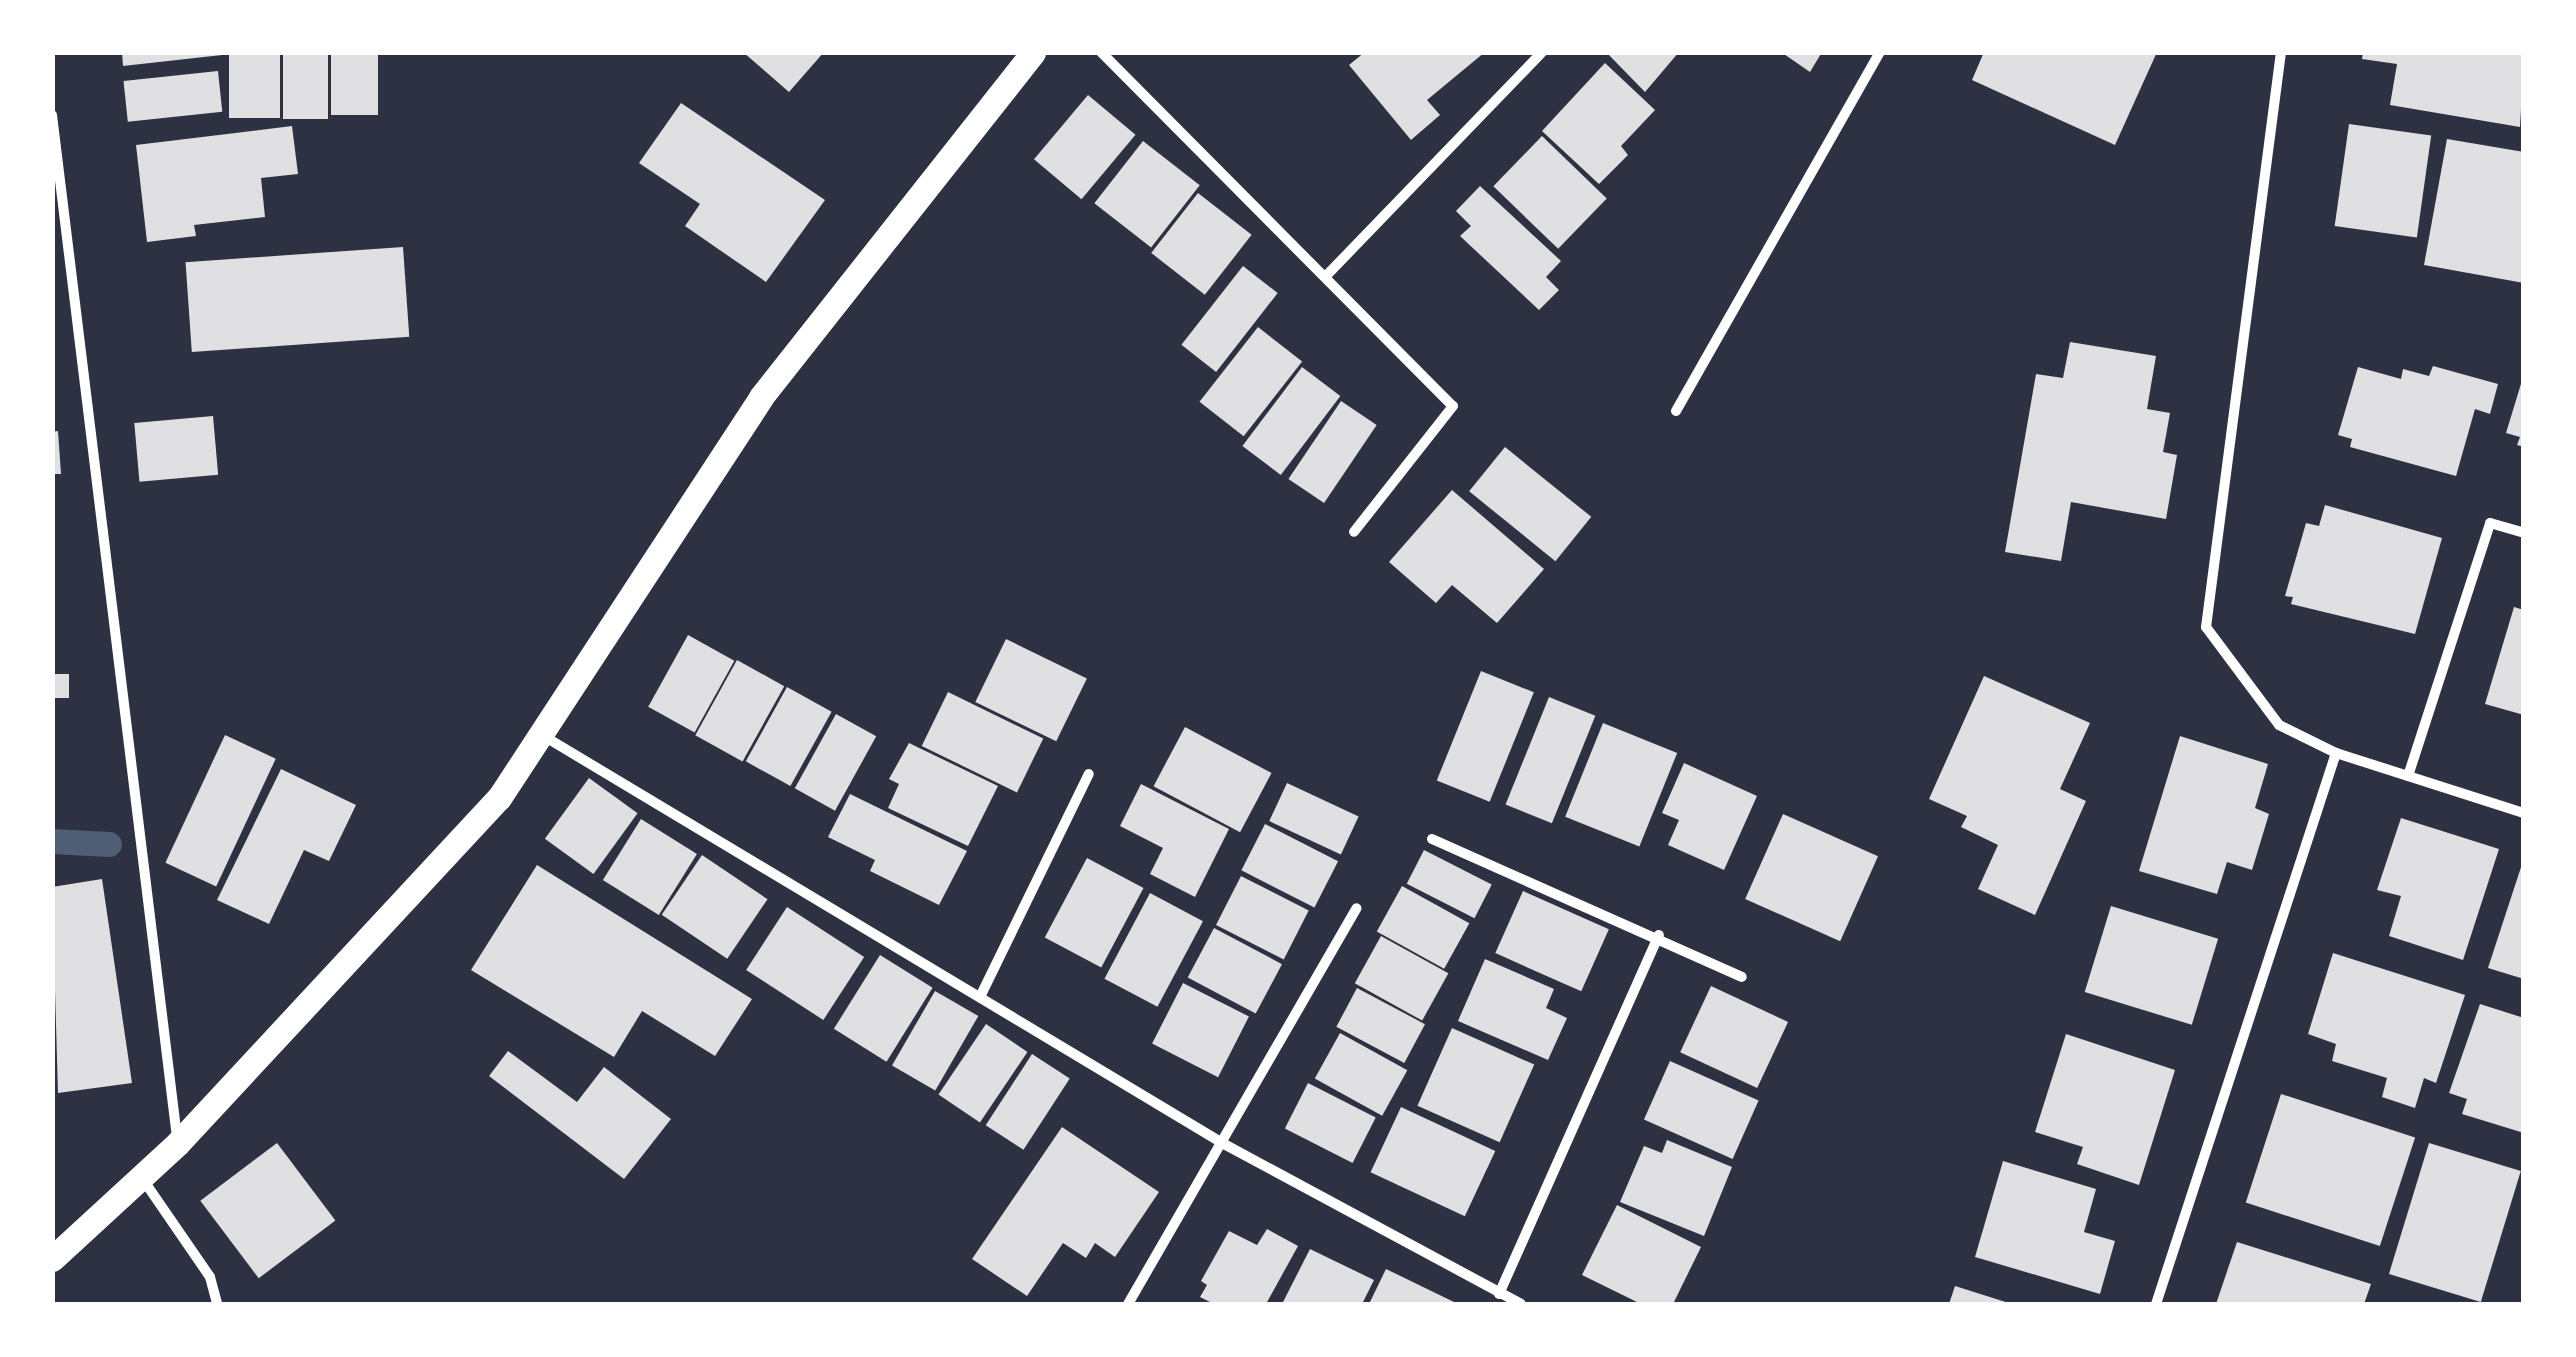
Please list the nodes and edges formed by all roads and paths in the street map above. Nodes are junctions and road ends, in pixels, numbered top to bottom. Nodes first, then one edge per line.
1 (1033, 52) edge
2 (1102, 52) edge
3 (1542, 52) edge
4 (1880, 52) edge
5 (2281, 52) edge
6 (52, 116) edge
7 (1325, 277) junction
8 (1676, 412) dead end
9 (1354, 532) dead end
10 (2524, 533) edge
11 (541, 735) junction
12 (2336, 753) junction
13 (1089, 774) dead end
14 (2408, 776) junction
15 (2524, 813) edge
16 (1432, 838) dead end
17 (1358, 908) dead end
18 (1658, 935) junction
19 (1742, 977) dead end
20 (980, 997) junction
21 (178, 1143) junction
22 (1224, 1144) junction
23 (141, 1177) junction
24 (52, 1259) edge
25 (1499, 1294) junction
26 (218, 1304) edge
27 (1128, 1304) edge
28 (1521, 1304) edge
29 (2156, 1304) edge

1 - 11 main road
2 - 7 street
3 - 7 street
4 - 8 street
5 - 12 street
6 - 21 street
7 - 9 street
10 - 14 street
11 - 20 street
11 - 21 main road
12 - 14 street
12 - 29 street
13 - 20 street
14 - 15 street
16 - 18 street
17 - 22 street
18 - 19 street
18 - 25 street
20 - 22 street
21 - 23 main road
22 - 25 street
22 - 27 street
23 - 24 main road
23 - 26 street
25 - 28 street

